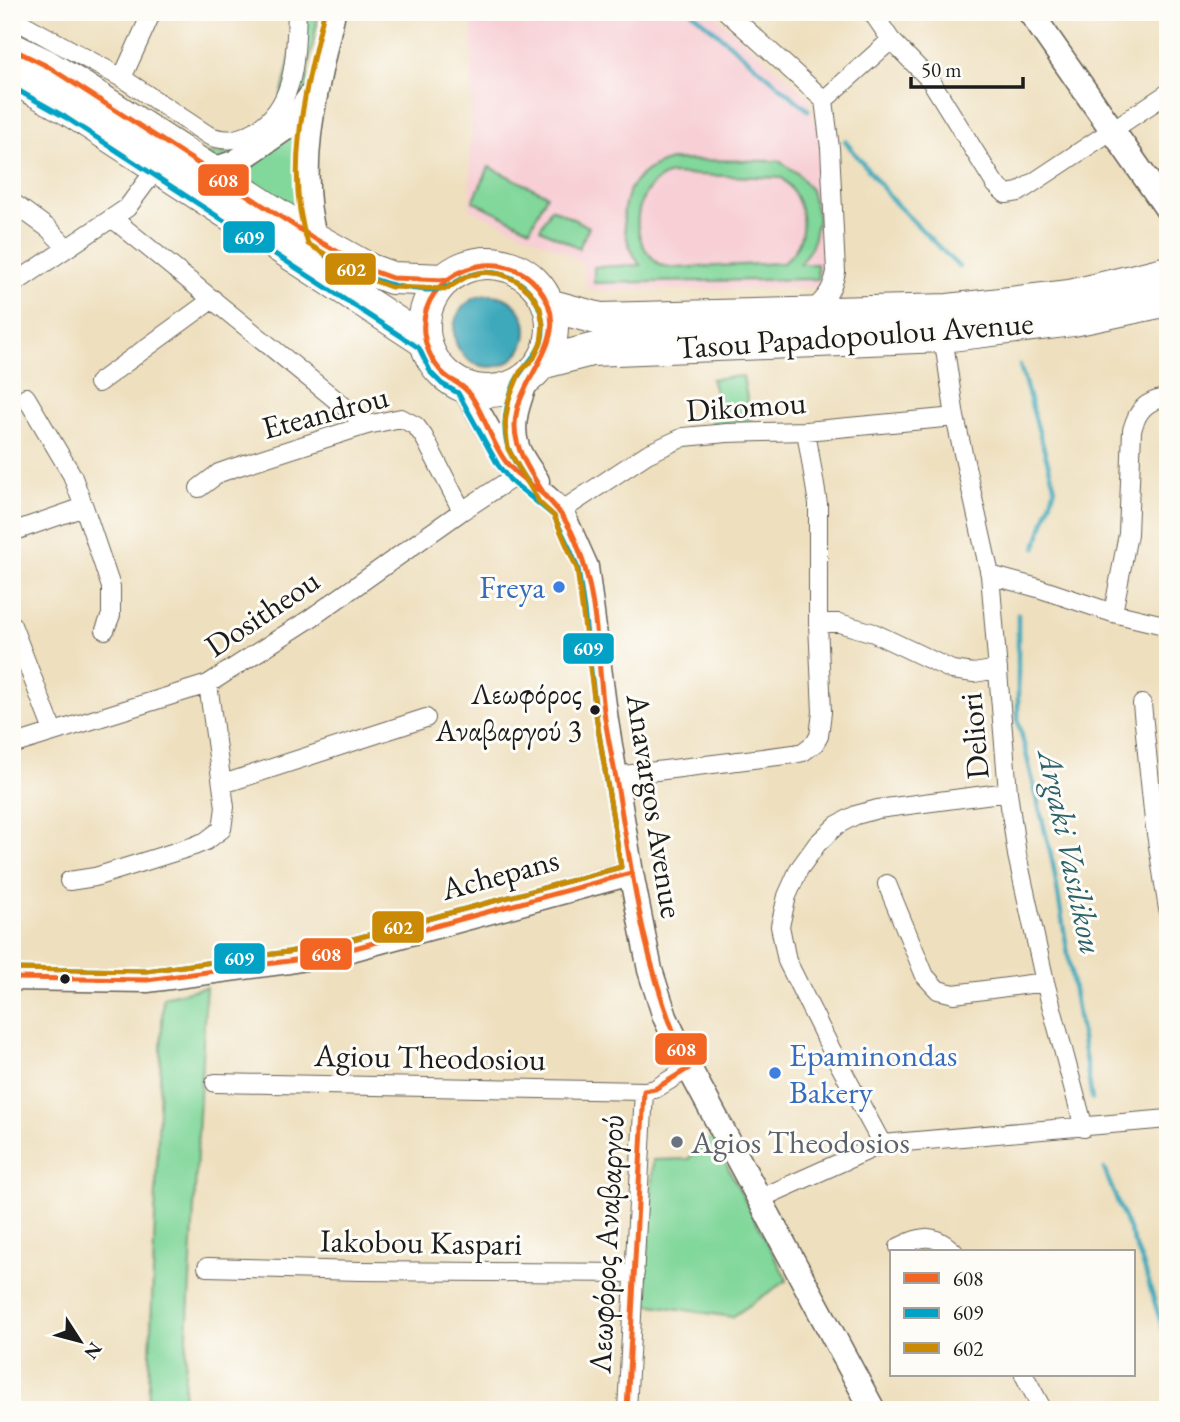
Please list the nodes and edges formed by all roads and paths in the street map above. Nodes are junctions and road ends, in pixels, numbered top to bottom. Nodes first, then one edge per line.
1 (152, 12) edge
2 (297, 12) edge
3 (333, 12) edge
4 (727, 12) edge
5 (872, 12) edge
6 (1030, 12) edge
7 (12, 18) edge
8 (891, 40) junction
9 (12, 49) edge
10 (12, 77) edge
11 (122, 78) junction
12 (316, 87) junction
13 (1168, 93) edge
14 (824, 100) junction
15 (1113, 131) junction
16 (199, 163) junction
17 (158, 166) junction
18 (12, 202) edge
19 (1168, 211) edge
20 (112, 218) junction
21 (315, 239) junction
22 (66, 247) junction
23 (1168, 272) edge
24 (445, 280) junction
25 (12, 285) edge
26 (213, 299) junction
27 (1168, 300) edge
28 (548, 305) junction
29 (808, 313) junction
30 (943, 336) junction
31 (426, 342) junction
32 (535, 370) junction
33 (98, 383) dead end
34 (464, 387) junction
35 (26, 397) dead end
36 (1168, 397) edge
37 (955, 417) junction
38 (367, 425) junction
39 (806, 431) junction
40 (517, 475) junction
41 (199, 488) dead end
42 (554, 504) junction
43 (84, 507) junction
44 (462, 511) junction
45 (12, 532) edge
46 (990, 575) junction
47 (1114, 613) junction
48 (818, 622) junction
49 (12, 625) edge
50 (1168, 626) edge
51 (105, 630) dead end
52 (998, 669) junction
53 (208, 684) junction
54 (1142, 704) dead end
55 (426, 718) dead end
56 (53, 731) junction
57 (12, 745) edge
58 (616, 776) junction
59 (223, 784) junction
60 (1009, 792) junction
61 (1161, 820) edge
62 (631, 873) junction
63 (69, 881) dead end
64 (887, 884) dead end
65 (1168, 909) edge
66 (12, 978) edge
67 (1045, 982) junction
68 (689, 1069) junction
69 (215, 1083) dead end
70 (644, 1091) junction
71 (1168, 1119) edge
72 (1084, 1128) junction
73 (882, 1144) junction
74 (759, 1199) junction
75 (899, 1247) dead end
76 (952, 1250) edge
77 (206, 1267) dead end
78 (635, 1273) junction
79 (1025, 1376) edge
80 (627, 1410) edge
81 (873, 1410) edge
82 (1044, 1410) edge

1 - 11 street
2 - 11 street
3 - 12 street
4 - 14 street
5 - 8 street
6 - 15 street
7 - 11 street
8 - 14 street
8 - 15 street
9 - 16 highway
10 - 17 highway
12 - 16 street
12 - 21 street
13 - 15 street
14 - 29 street
15 - 19 street
16 - 21 highway
17 - 20 street
17 - 31 highway
18 - 22 street
20 - 22 street
20 - 26 street
21 - 24 highway
22 - 25 street
23 - 29 highway, Tasou Papadopoulou Avenue
24 - 28 highway
24 - 31 highway
26 - 33 street
26 - 38 street
27 - 30 highway, Tasou Papadopoulou Avenue
28 - 29 highway, Tasou Papadopoulou Avenue
28 - 32 highway
30 - 32 highway, Tasou Papadopoulou Avenue
30 - 37 street, Deliori
31 - 34 highway
32 - 34 highway
32 - 42 street, Anavargos Avenue
34 - 40 street, Anavargos Avenue
35 - 43 street
36 - 47 street
37 - 39 street, Dikomou
37 - 46 street, Deliori
38 - 41 street, Eteandrou
38 - 44 street, Eteandrou
39 - 42 street, Dikomou
39 - 48 street
40 - 42 street, Anavargos Avenue
40 - 44 street, Dositheou
42 - 58 street, Anavargos Avenue
43 - 45 street
43 - 51 street
44 - 53 street, Dositheou
46 - 47 street
46 - 52 street, Deliori
47 - 50 street
48 - 52 street
48 - 58 street
49 - 56 street
52 - 60 street, Deliori
53 - 56 street, Dositheou
53 - 59 street
54 - 61 street
55 - 59 street
56 - 57 street, Dositheou
58 - 62 street, Anavargos Avenue
59 - 63 street
60 - 67 street, Deliori
60 - 73 street
61 - 65 street
62 - 66 street, Achepans
62 - 68 street, Anavargos Avenue
64 - 67 street
67 - 72 street, Deliori
68 - 70 street, Λεωφόρος Αναβαργού
68 - 74 street, Anavargos Avenue
69 - 70 street, Agiou Theodosiou
70 - 78 street, Λεωφόρος Αναβαργού
71 - 72 street
72 - 73 street
73 - 74 street
74 - 81 street, Anavargos Avenue
75 - 76 street
77 - 78 street, Iakobou Kaspari
78 - 80 street, Λεωφόρος Αναβαργού
79 - 82 street

